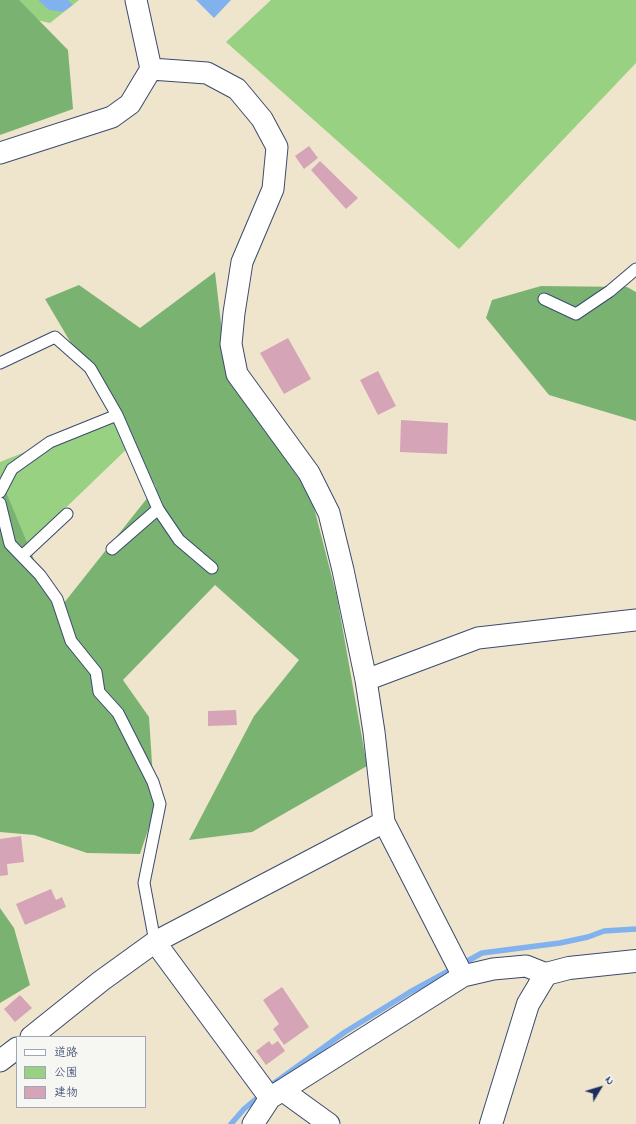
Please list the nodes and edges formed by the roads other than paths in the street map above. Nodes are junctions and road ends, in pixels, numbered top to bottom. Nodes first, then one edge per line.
1 (136, 0) edge
2 (152, 69) junction
3 (0, 153) edge
4 (636, 269) edge
5 (544, 299) dead end
6 (0, 363) edge
7 (117, 415) junction
8 (0, 492) edge
9 (0, 502) edge
10 (158, 509) junction
11 (67, 514) dead end
12 (112, 549) dead end
13 (22, 556) junction
14 (212, 568) dead end
15 (636, 620) edge
16 (366, 680) junction
17 (384, 822) junction
18 (155, 942) junction
19 (636, 961) edge
20 (458, 968) junction
21 (546, 974) junction
22 (31, 1036) edge
23 (16, 1049) edge
24 (0, 1061) edge
25 (270, 1092) junction
26 (496, 1122) edge
27 (253, 1124) edge
28 (329, 1124) edge

1 - 2 street
2 - 3 street
2 - 16 street
4 - 5 lane
6 - 7 lane
7 - 8 lane
7 - 10 lane
9 - 13 lane
10 - 12 lane
10 - 14 lane
11 - 13 lane
13 - 18 lane
15 - 16 street
16 - 17 street
17 - 18 street
17 - 20 street
18 - 22 street
18 - 25 street
19 - 21 street
20 - 21 street
20 - 25 street
21 - 26 street
23 - 24 street
25 - 27 street
25 - 28 street

